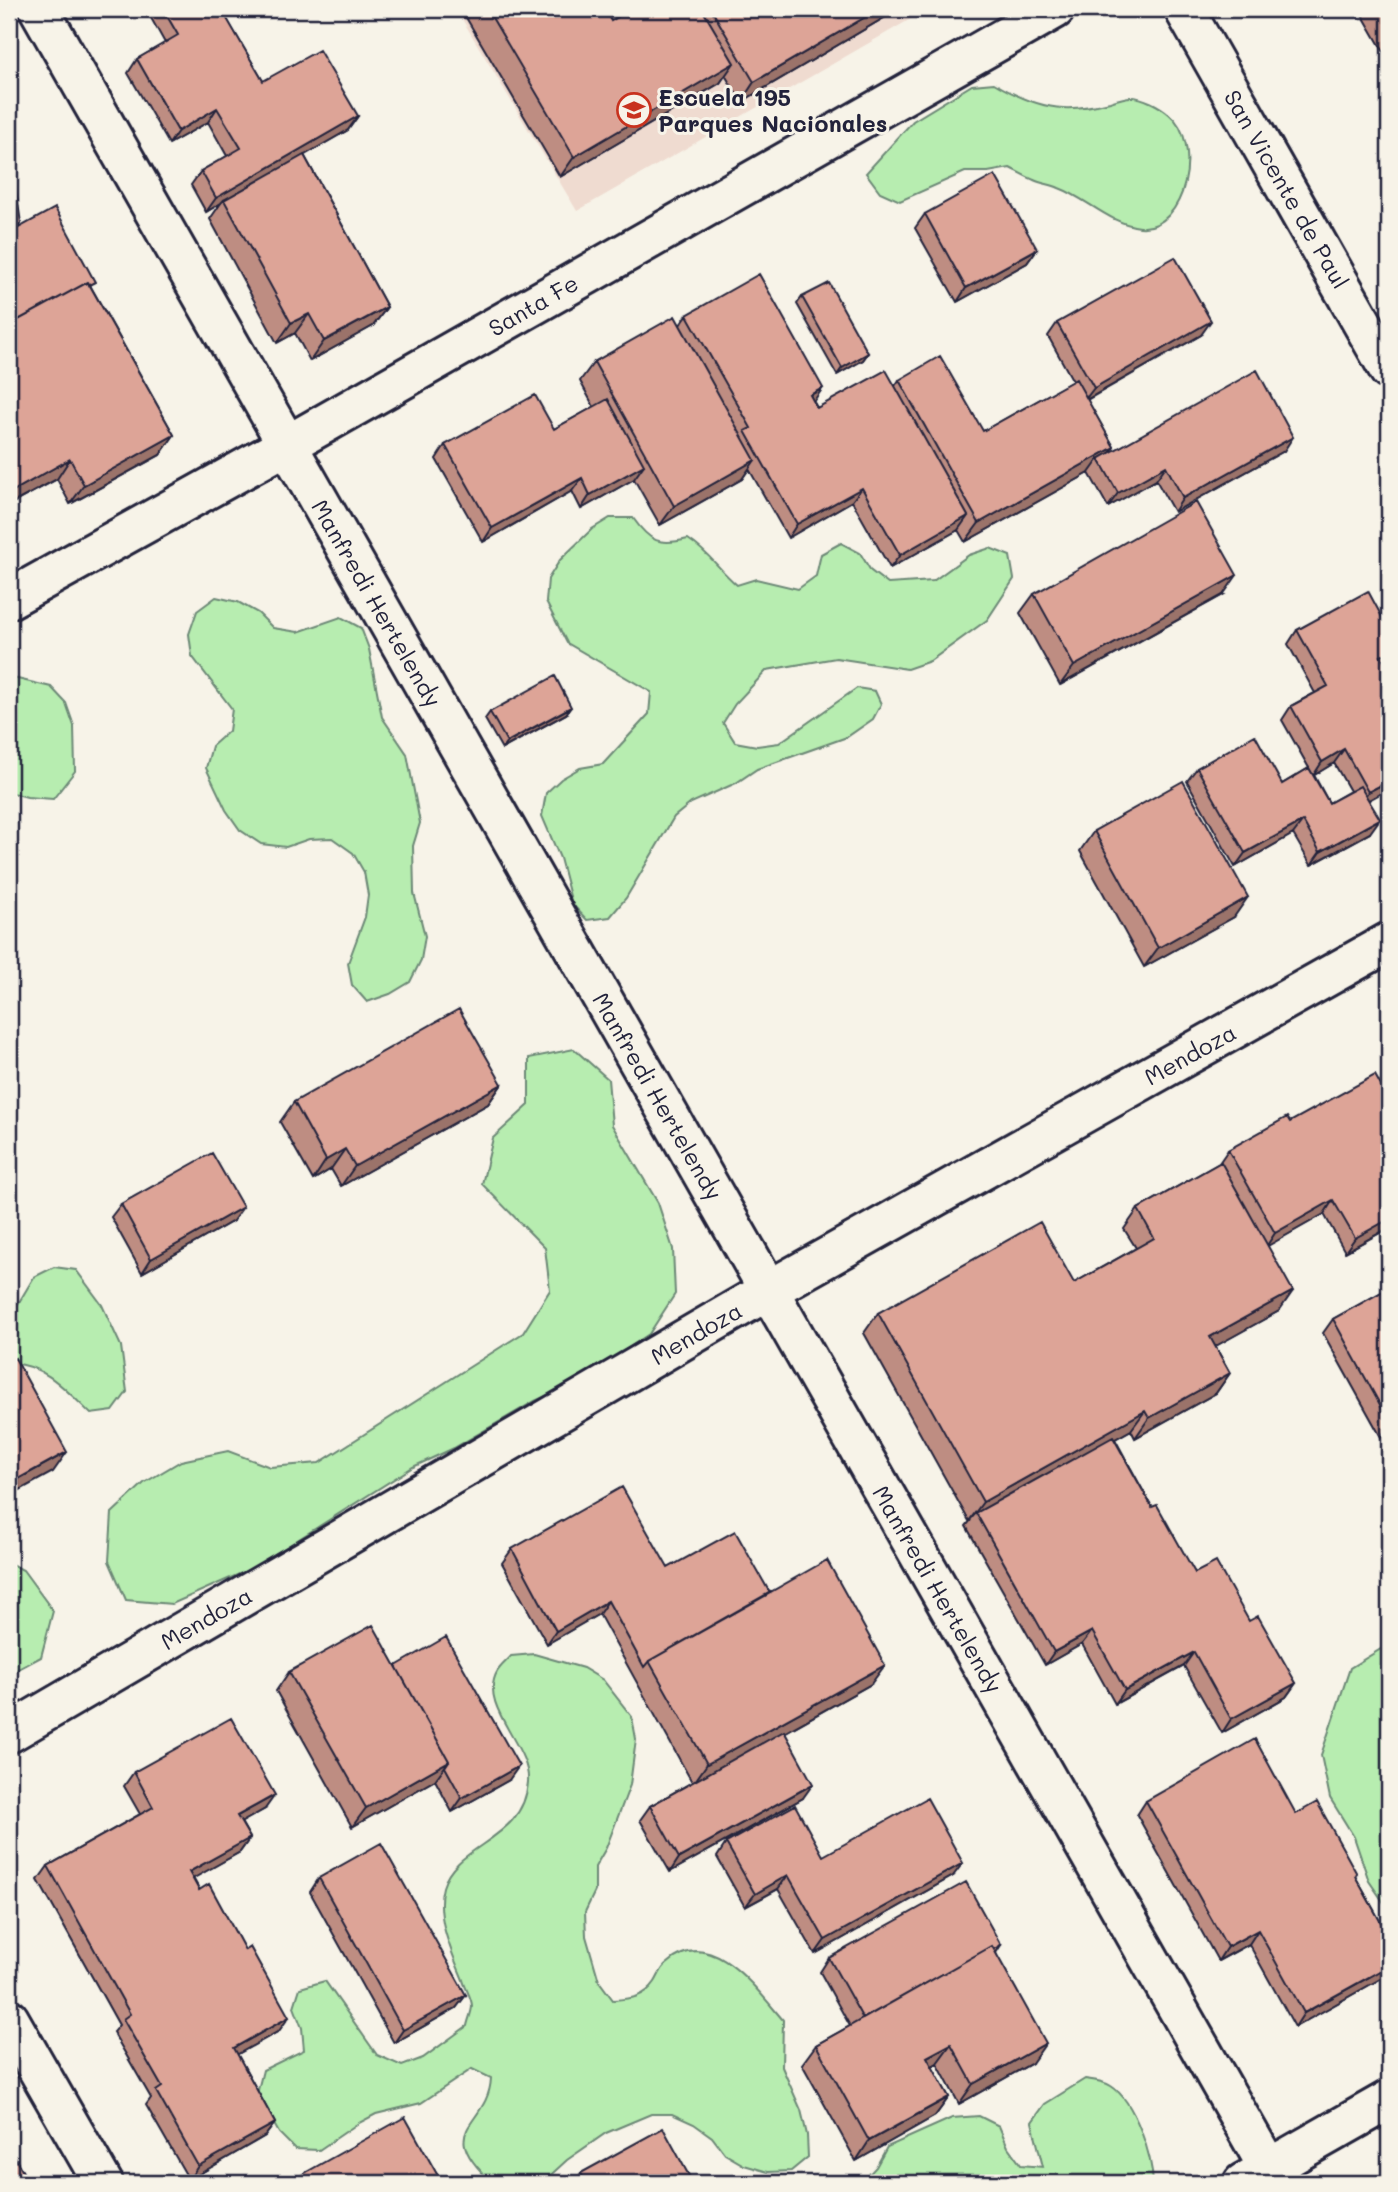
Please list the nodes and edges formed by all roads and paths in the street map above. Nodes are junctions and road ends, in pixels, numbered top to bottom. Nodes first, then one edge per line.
1 (39, 9) edge
2 (1055, 9) edge
3 (1184, 9) edge
4 (1389, 370) edge
5 (287, 445) junction
6 (9, 599) edge
7 (1389, 942) edge
8 (769, 1290) junction
9 (9, 1733) edge
10 (9, 2019) edge
11 (1389, 2100) edge
12 (1263, 2179) edge
13 (103, 2183) edge

1 - 5 street, Manfredi Hertelendy
2 - 5 street, Santa Fe
3 - 4 street, San Vicente de Paul
5 - 6 street, Santa Fe
5 - 8 street, Manfredi Hertelendy
7 - 8 street, Mendoza
8 - 9 street, Mendoza
8 - 12 street, Manfredi Hertelendy
10 - 13 street
11 - 12 street

